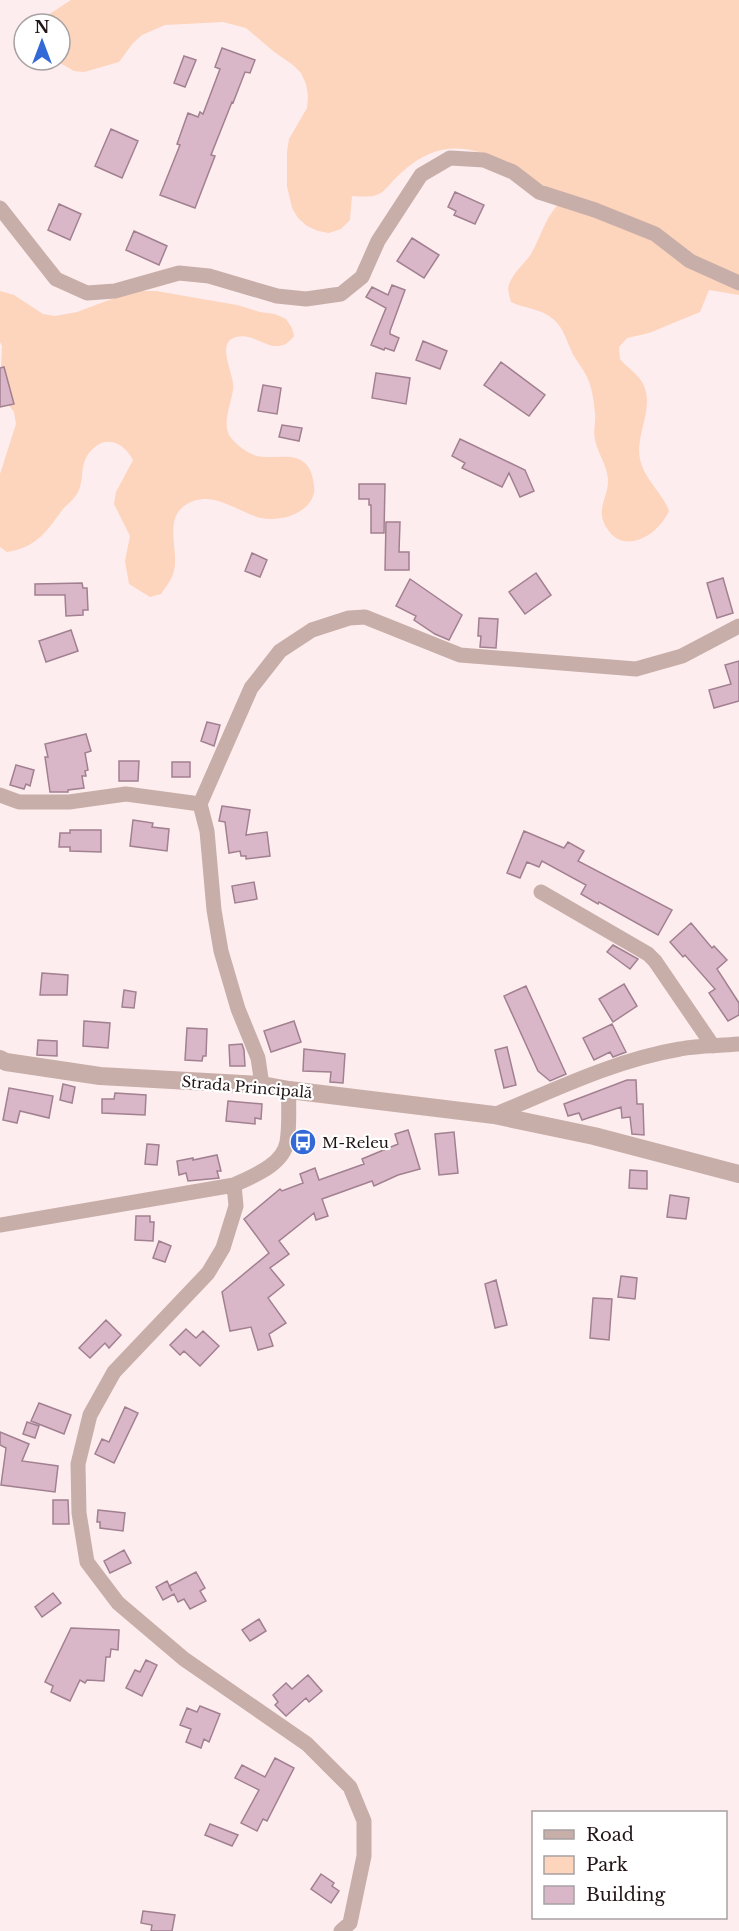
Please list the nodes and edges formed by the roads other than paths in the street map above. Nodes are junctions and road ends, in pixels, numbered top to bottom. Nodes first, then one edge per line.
1 (0, 208) edge
2 (739, 283) edge
3 (739, 626) edge
4 (0, 795) edge
5 (200, 804) junction
6 (541, 892) dead end
7 (739, 1044) edge
8 (713, 1046) junction
9 (0, 1059) edge
10 (262, 1085) junction
11 (289, 1090) junction
12 (494, 1115) junction
13 (739, 1174) edge
14 (234, 1185) junction
15 (0, 1225) edge
16 (349, 1928) edge

1 - 2 street
3 - 5 street
4 - 5 street
5 - 10 street
6 - 8 street
7 - 8 street, Strada Principală
8 - 12 street, Strada Principală
9 - 10 street, Strada Principală
10 - 11 street, Strada Principală
11 - 12 street, Strada Principală
11 - 14 street
12 - 13 street, Strada Principală
14 - 15 street
14 - 16 street

